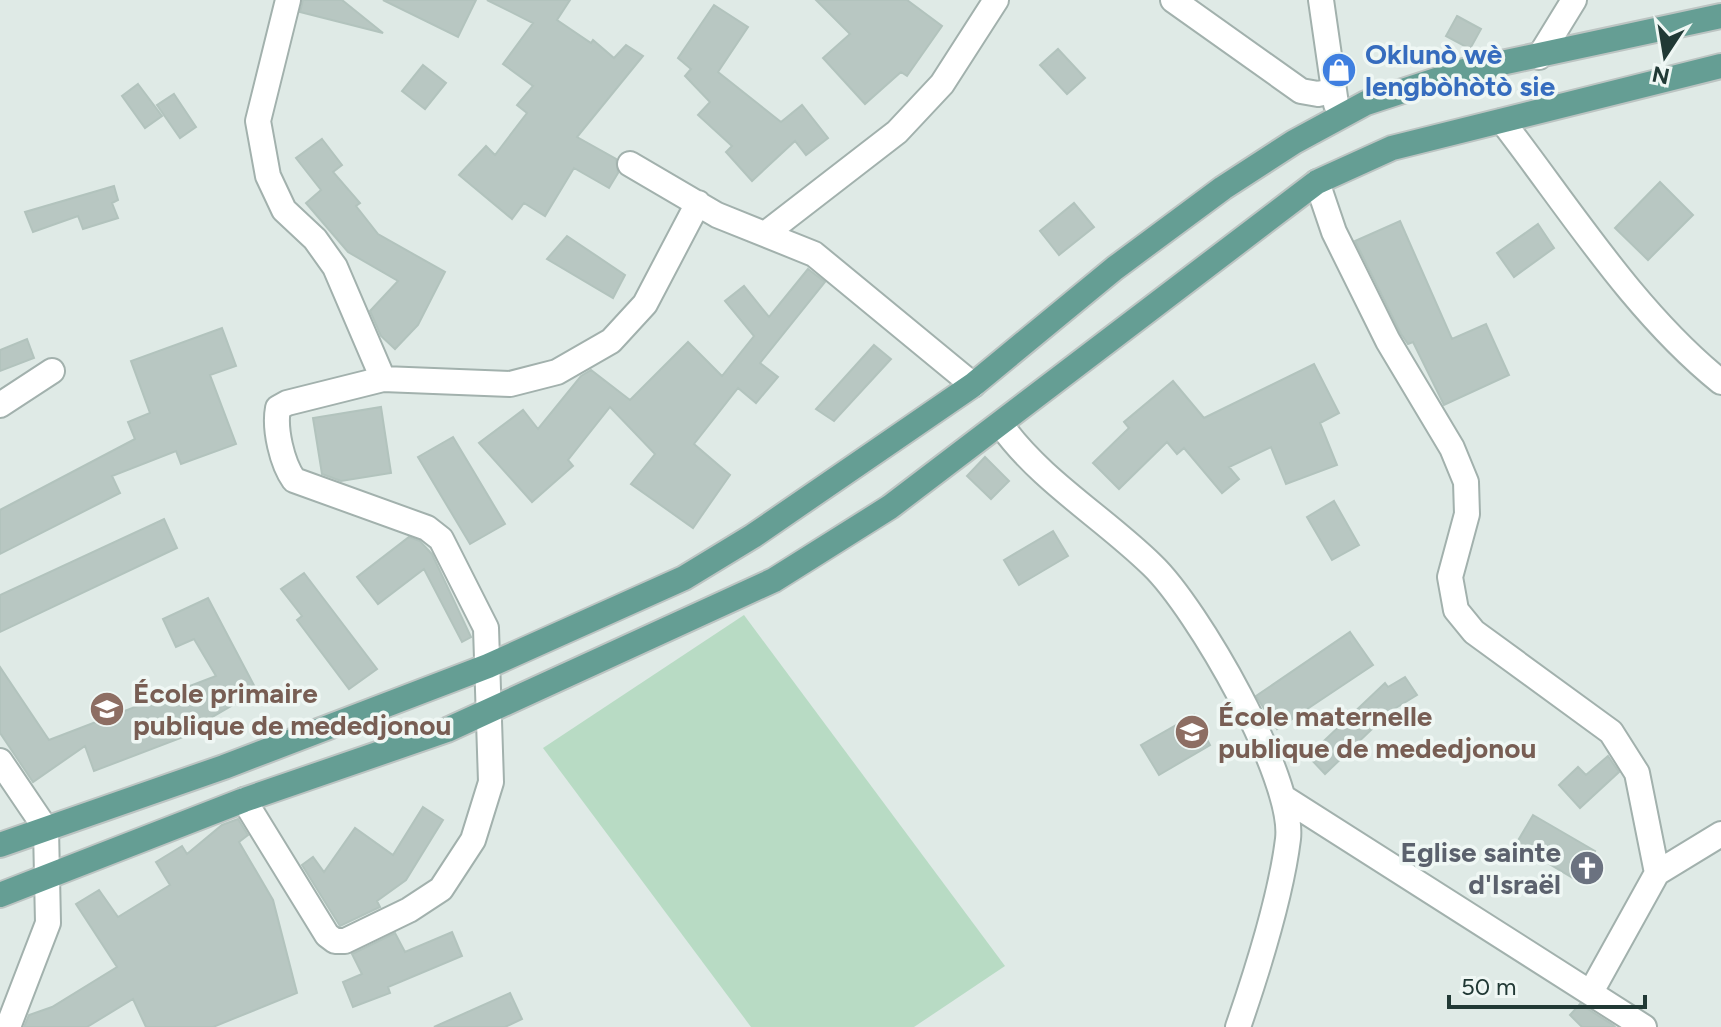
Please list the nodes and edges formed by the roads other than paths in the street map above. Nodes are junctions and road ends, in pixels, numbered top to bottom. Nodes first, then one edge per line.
1 (288, 0) edge
2 (996, 0) edge
3 (1173, 0) edge
4 (1321, 0) edge
5 (1574, 0) edge
6 (1721, 16) edge
7 (1539, 57) junction
8 (1721, 66) edge
9 (1334, 97) junction
10 (1366, 103) junction
11 (1502, 121) junction
12 (1313, 133) junction
13 (630, 164) dead end
14 (1317, 182) junction
15 (698, 203) junction
16 (765, 234) junction
17 (52, 371) dead end
18 (383, 379) junction
19 (1721, 382) edge
20 (973, 385) junction
21 (0, 405) edge
22 (1001, 425) junction
23 (488, 666) junction
24 (489, 710) junction
25 (0, 761) edge
26 (1286, 799) junction
27 (244, 800) junction
28 (46, 829) junction
29 (1721, 834) edge
30 (0, 845) edge
31 (1657, 873) junction
32 (47, 879) junction
33 (0, 895) edge
34 (1591, 992) junction
35 (1235, 1025) edge
36 (8, 1027) edge
37 (1644, 1027) edge

1 - 18 street
2 - 16 street
3 - 9 street
4 - 9 street
5 - 7 street
6 - 7 main road
7 - 10 main road
8 - 11 main road
9 - 10 street
9 - 12 street
10 - 12 main road
11 - 14 main road
11 - 19 street
12 - 20 main road
13 - 15 street
14 - 22 main road
14 - 31 street
15 - 16 street
15 - 18 street
16 - 20 street
17 - 21 street
18 - 23 street
20 - 23 main road
22 - 24 main road
22 - 26 street
23 - 24 street
23 - 28 main road
24 - 27 main road
24 - 27 street
25 - 28 street
26 - 34 street
26 - 35 street
27 - 32 main road
28 - 30 main road
28 - 32 street
29 - 31 street
31 - 34 street
32 - 33 main road
32 - 36 street
34 - 37 street

